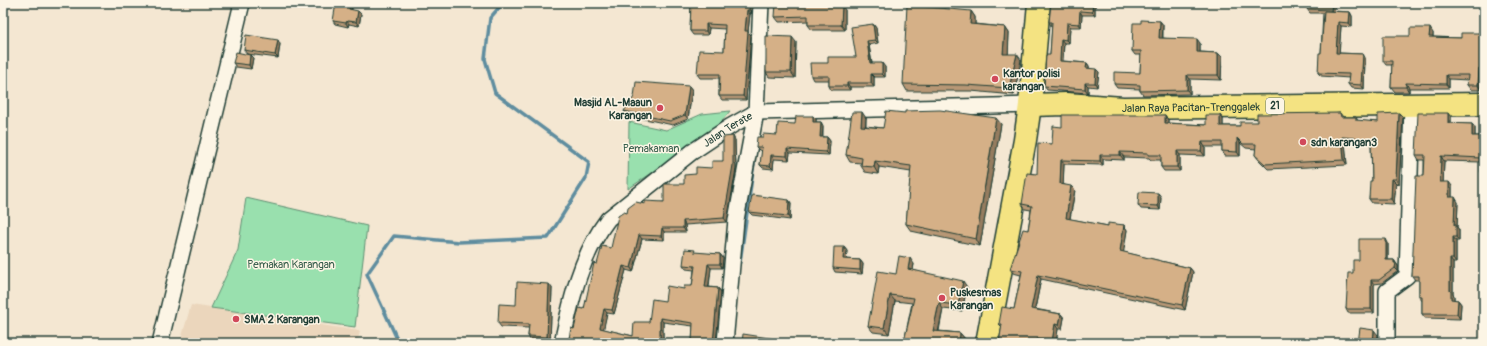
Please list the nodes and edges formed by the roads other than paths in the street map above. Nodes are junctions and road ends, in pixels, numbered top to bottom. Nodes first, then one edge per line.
1 (242, 3) edge
2 (761, 3) edge
3 (1039, 3) edge
4 (1484, 104) edge
5 (1030, 105) junction
6 (1412, 106) junction
7 (756, 112) junction
8 (160, 343) edge
9 (562, 343) edge
10 (725, 343) edge
11 (987, 343) edge
12 (1387, 343) edge

1 - 8 street
2 - 7 street
3 - 5 highway
4 - 6 highway, Jalan Raya Pacitan-Trenggalek / 21
5 - 6 highway, Jalan Raya Pacitan-Trenggalek / 21
5 - 7 street, Jalan Terate
5 - 11 highway
6 - 12 street
7 - 9 street, Jalan Terate
7 - 10 street

